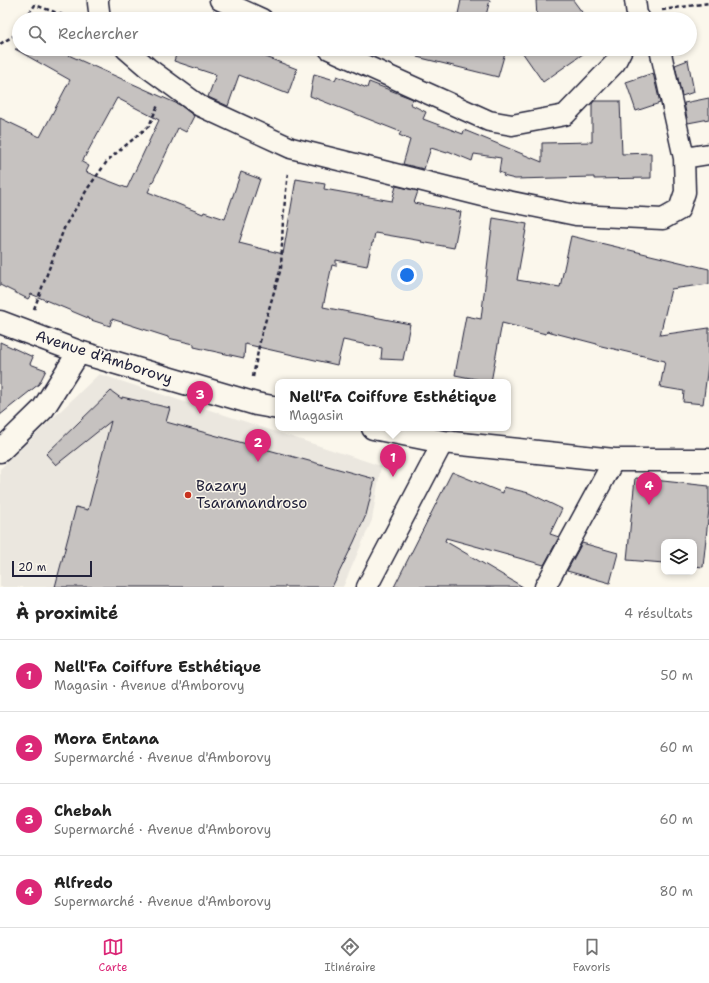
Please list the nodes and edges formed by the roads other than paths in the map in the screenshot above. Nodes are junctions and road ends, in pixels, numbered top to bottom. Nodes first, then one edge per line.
1 (98, 0) edge
2 (220, 0) edge
3 (99, 12) edge
4 (247, 12) edge
5 (135, 56) edge
6 (345, 56) edge
7 (618, 56) edge
8 (662, 56) edge
9 (709, 154) edge
10 (684, 158) junction
11 (0, 322) edge
12 (79, 352) junction
13 (275, 407) edge
14 (388, 431) edge
15 (443, 442) junction
16 (0, 451) edge
17 (614, 460) junction
18 (709, 460) edge
19 (367, 587) edge
20 (545, 587) edge

1 - 3 street
2 - 4 street
5 - 10 street
6 - 7 street
8 - 10 street
9 - 10 street
11 - 12 main road, Avenue d'Amborovy
12 - 13 main road, Avenue d'Amborovy
12 - 16 main road
14 - 15 main road
15 - 17 main road
15 - 19 street
17 - 18 main road
17 - 20 street

